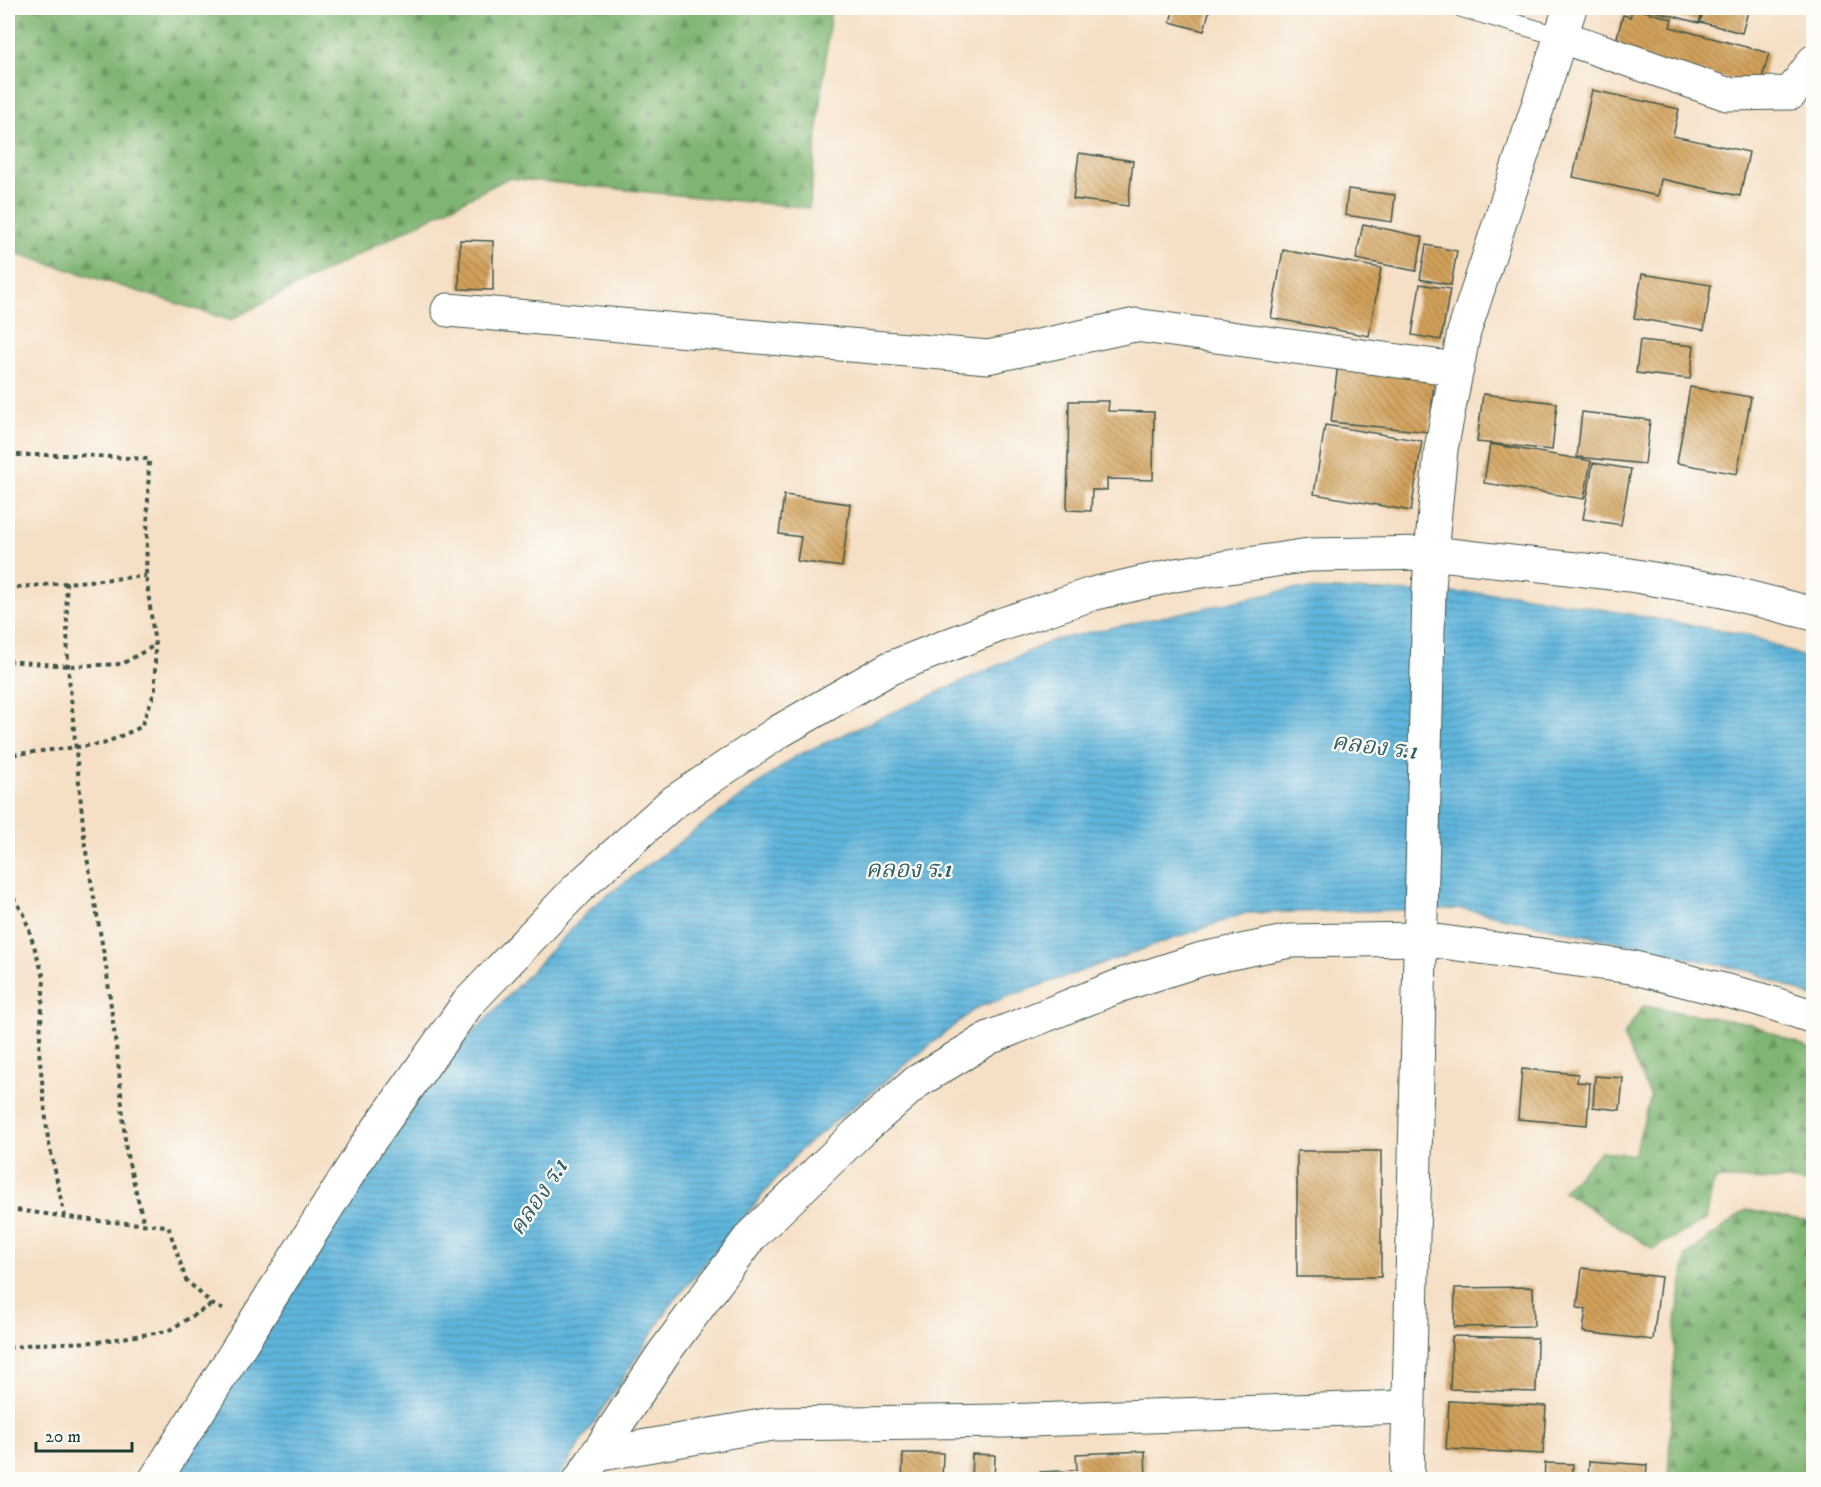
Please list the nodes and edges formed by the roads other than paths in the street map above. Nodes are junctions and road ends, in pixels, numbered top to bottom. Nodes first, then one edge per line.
1 (1462, 8) edge
2 (1566, 22) edge
3 (1814, 61) edge
4 (448, 310) dead end
5 (1457, 369) junction
6 (1431, 552) junction
7 (1814, 614) edge
8 (1420, 939) junction
9 (1814, 1017) edge
10 (1408, 1407) junction
11 (588, 1467) edge
12 (155, 1479) edge
13 (1407, 1479) edge

1 - 2 lane
2 - 3 street
2 - 5 street
4 - 5 street
5 - 6 street
6 - 7 street
6 - 8 street
6 - 12 street
8 - 9 street
8 - 10 street
8 - 11 street
10 - 11 street
10 - 13 street

